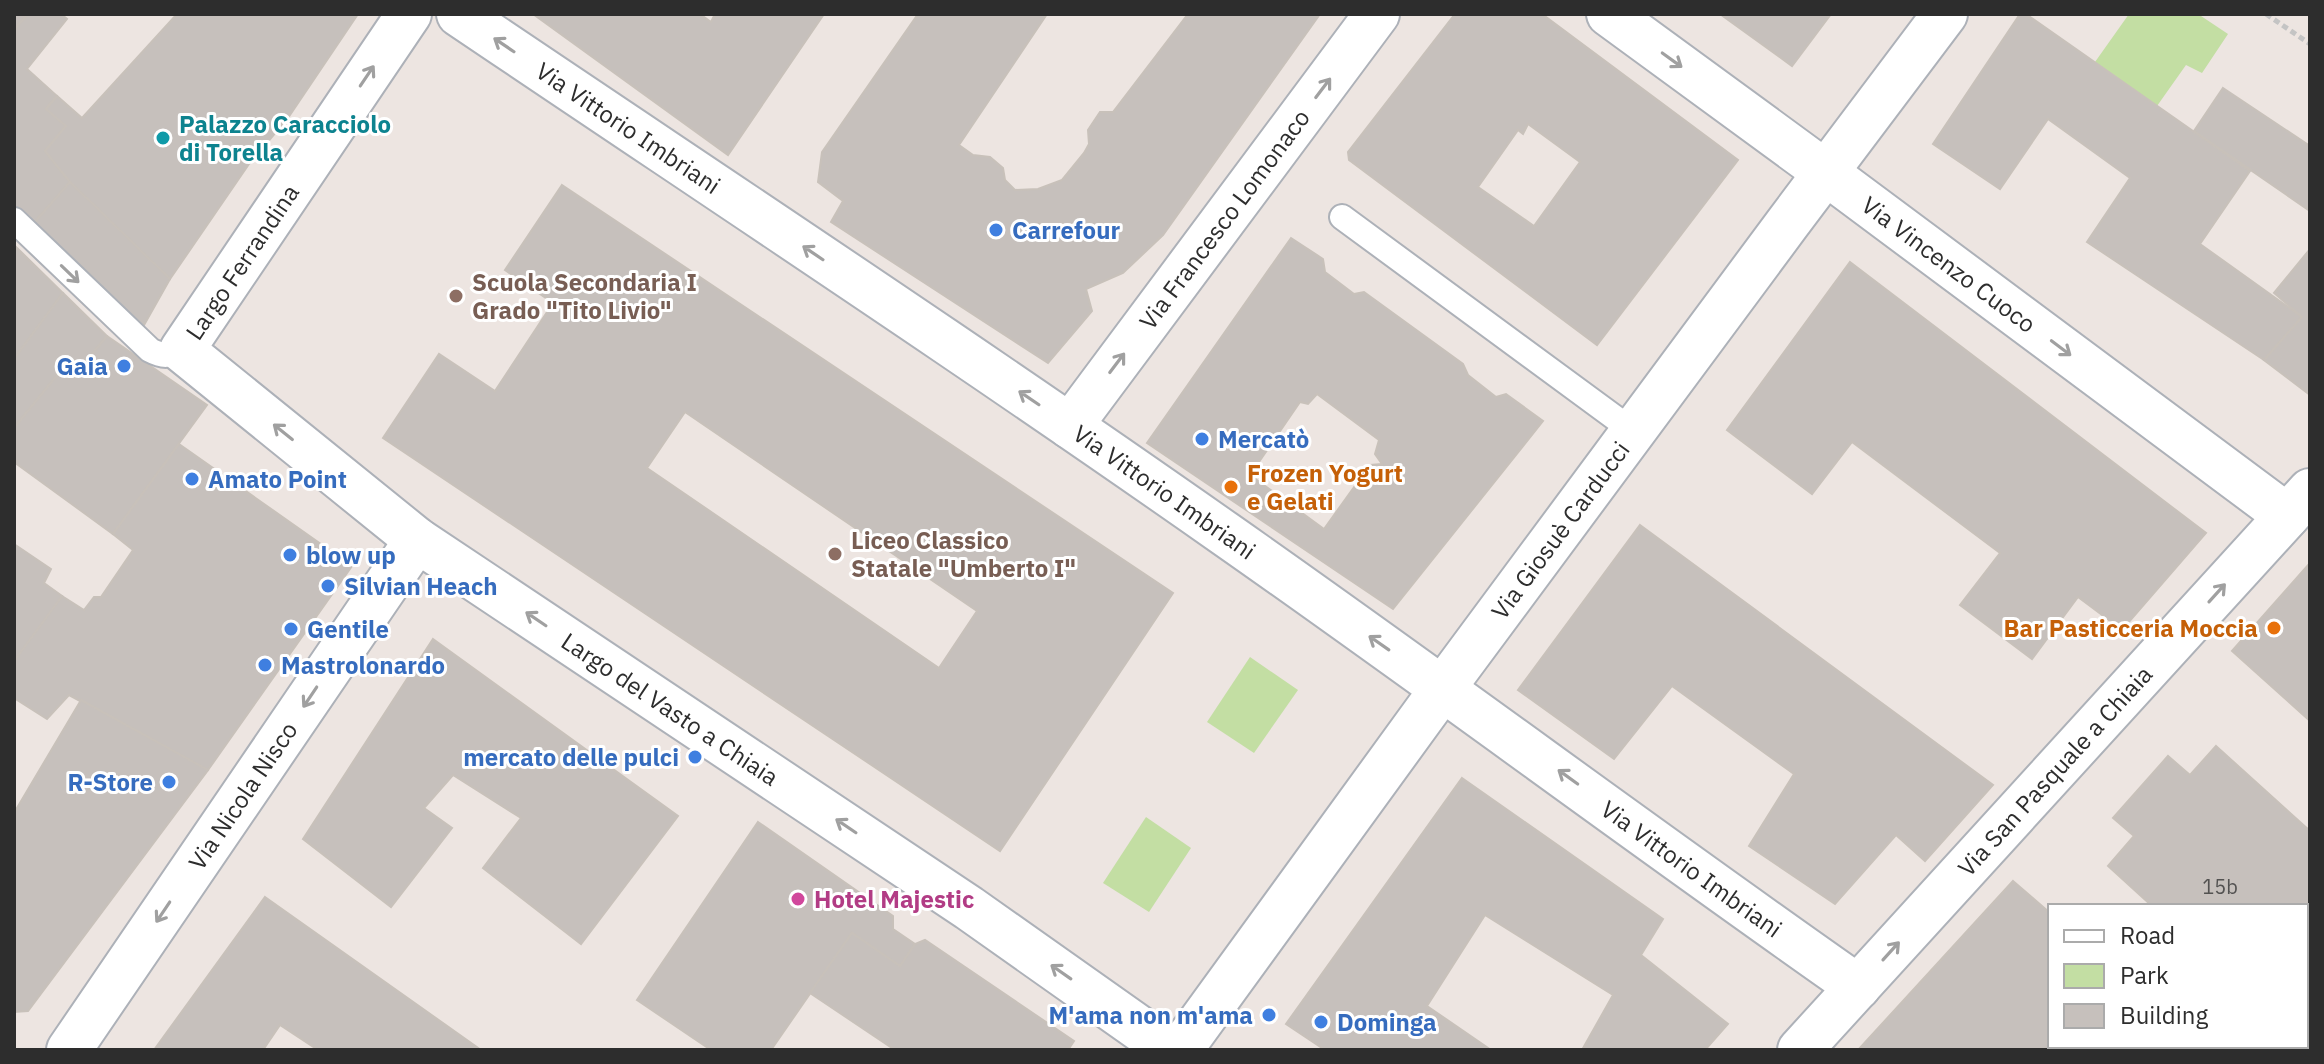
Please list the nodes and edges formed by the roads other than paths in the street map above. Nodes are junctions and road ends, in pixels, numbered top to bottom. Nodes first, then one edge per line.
1 (409, 14) edge
2 (459, 14) edge
3 (1377, 14) edge
4 (1609, 14) edge
5 (1945, 14) edge
6 (1825, 172) junction
7 (1342, 217) dead end
8 (14, 220) edge
9 (182, 350) junction
10 (1070, 426) junction
11 (1633, 431) junction
12 (2299, 504) edge
13 (417, 540) junction
14 (1443, 688) junction
15 (1858, 987) junction
16 (1185, 1047) edge
17 (69, 1050) edge
18 (1800, 1050) edge

9 -> 1 street, Largo Ferrandina
10 -> 2 street, Via Vittorio Imbriani
10 -> 3 street, Via Francesco Lomonaco
4 -> 6 street, Via Vincenzo Cuoco
5 - 6 street, Via Giosuè Carducci
6 - 11 street, Via Giosuè Carducci
6 -> 12 street, Via Vincenzo Cuoco
7 - 11 lane
8 -> 9 lane
13 -> 9 street, Largo del Vasto a Chiaia
14 -> 10 street, Via Vittorio Imbriani
11 - 14 street, Via Giosuè Carducci
15 -> 12 street, Via San Pasquale a Chiaia
16 -> 13 street, Largo del Vasto a Chiaia
13 -> 17 street, Via Nicola Nisco
15 -> 14 street, Via Vittorio Imbriani
14 - 16 street, Via Giosuè Carducci
15 - 18 street, Via San Pasquale a Chiaia

